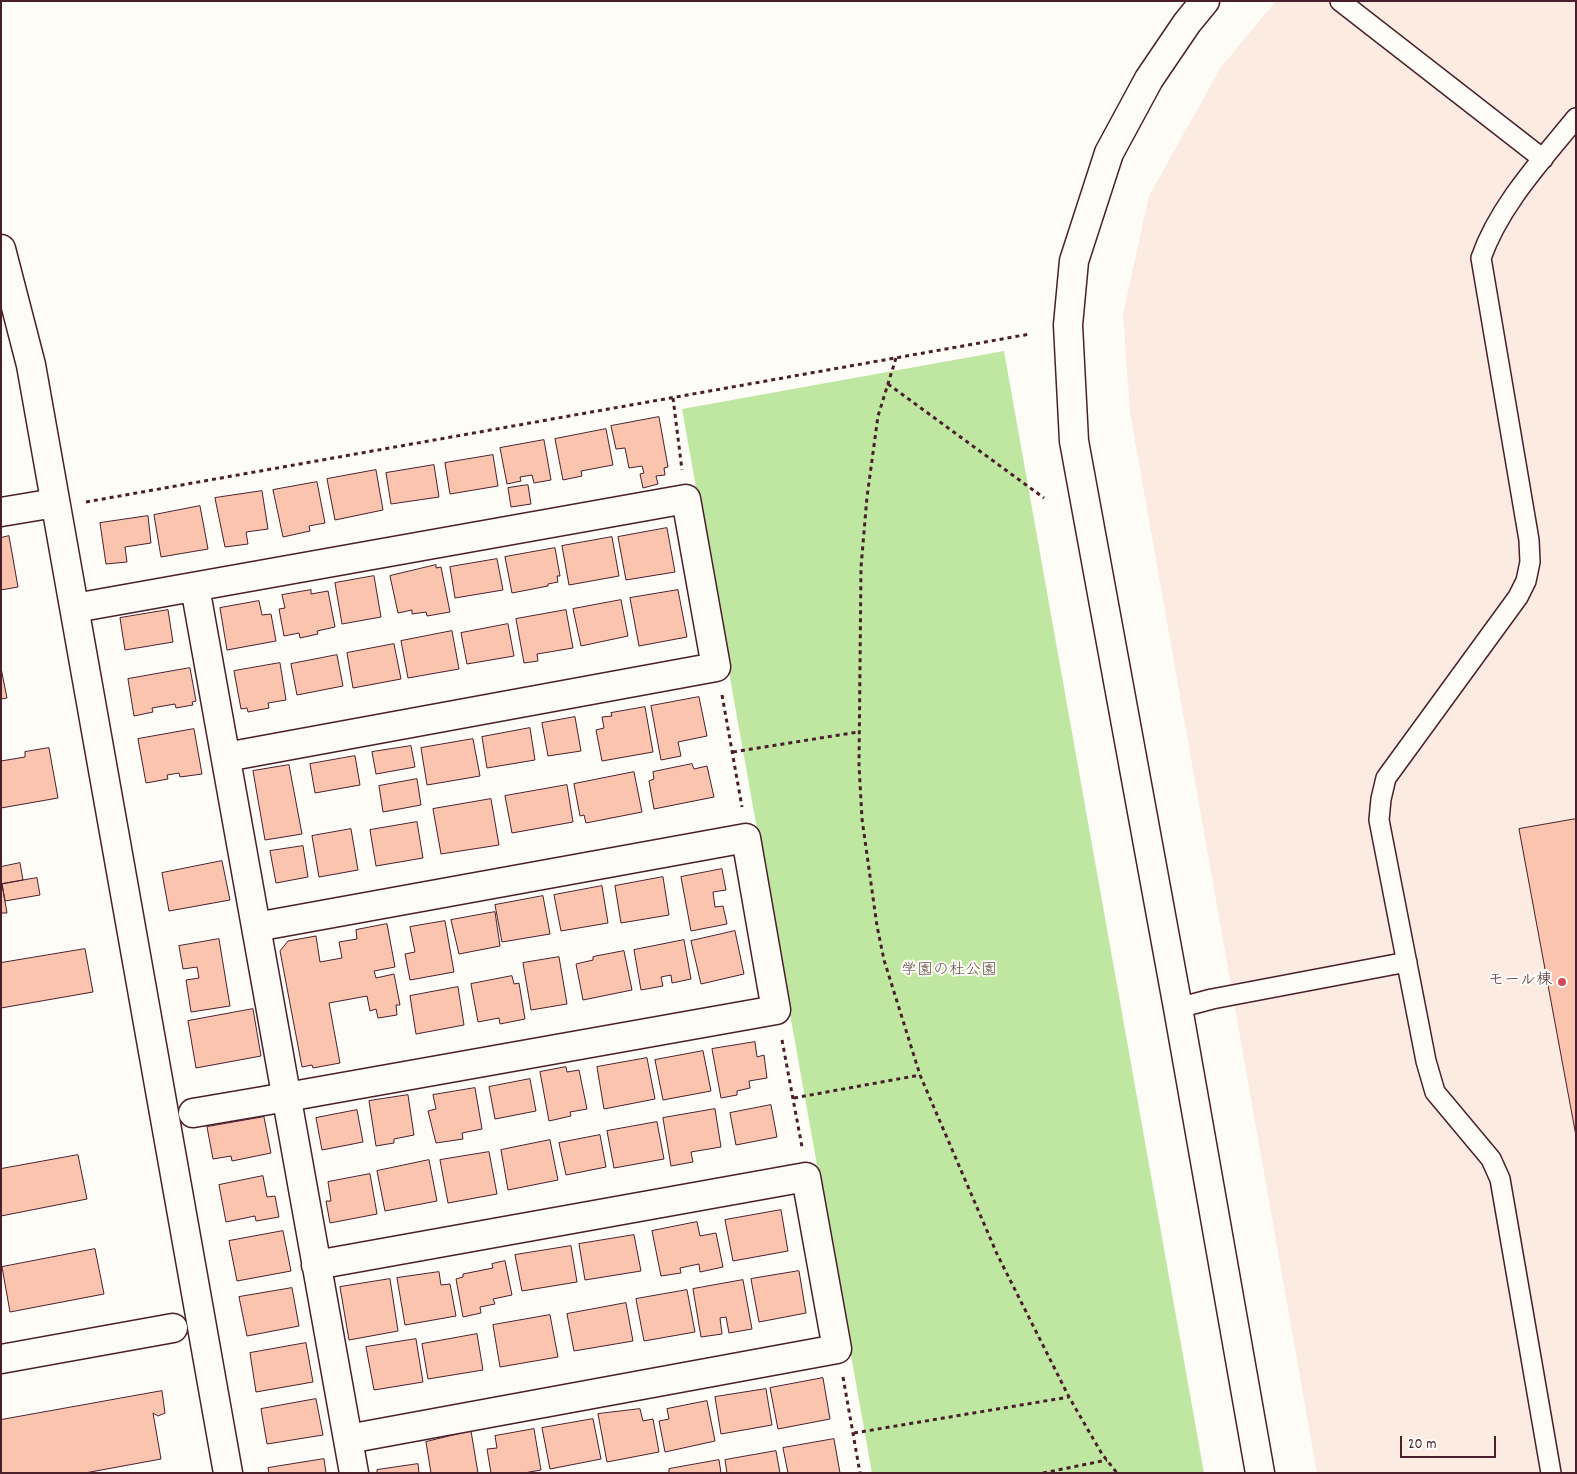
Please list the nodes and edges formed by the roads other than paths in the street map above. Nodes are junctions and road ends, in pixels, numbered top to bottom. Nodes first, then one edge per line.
1 (1205, 1) edge
2 (1340, 1) edge
3 (1576, 118) edge
4 (1543, 159) junction
5 (1, 249) edge
6 (55, 503) junction
7 (1, 512) edge
8 (195, 587) junction
9 (75, 608) junction
10 (226, 757) junction
11 (256, 927) junction
12 (1407, 962) junction
13 (1178, 1008) junction
14 (286, 1097) junction
15 (193, 1112) dead end
16 (316, 1265) junction
17 (173, 1328) dead end
18 (1, 1359) edge
19 (348, 1439) junction
20 (228, 1473) edge
21 (354, 1473) edge
22 (1260, 1473) edge
23 (1551, 1473) edge

1 - 13 street
2 - 4 lane
3 - 4 lane
4 - 12 lane
5 - 6 street
6 - 7 street
6 - 9 street
8 - 9 street
8 - 10 street
8 - 10 street
9 - 20 street
10 - 11 street
11 - 14 street
11 - 14 street
12 - 13 lane
12 - 23 lane
13 - 22 street
14 - 15 street
14 - 16 street
16 - 19 street
16 - 19 street
17 - 18 street
19 - 21 street

